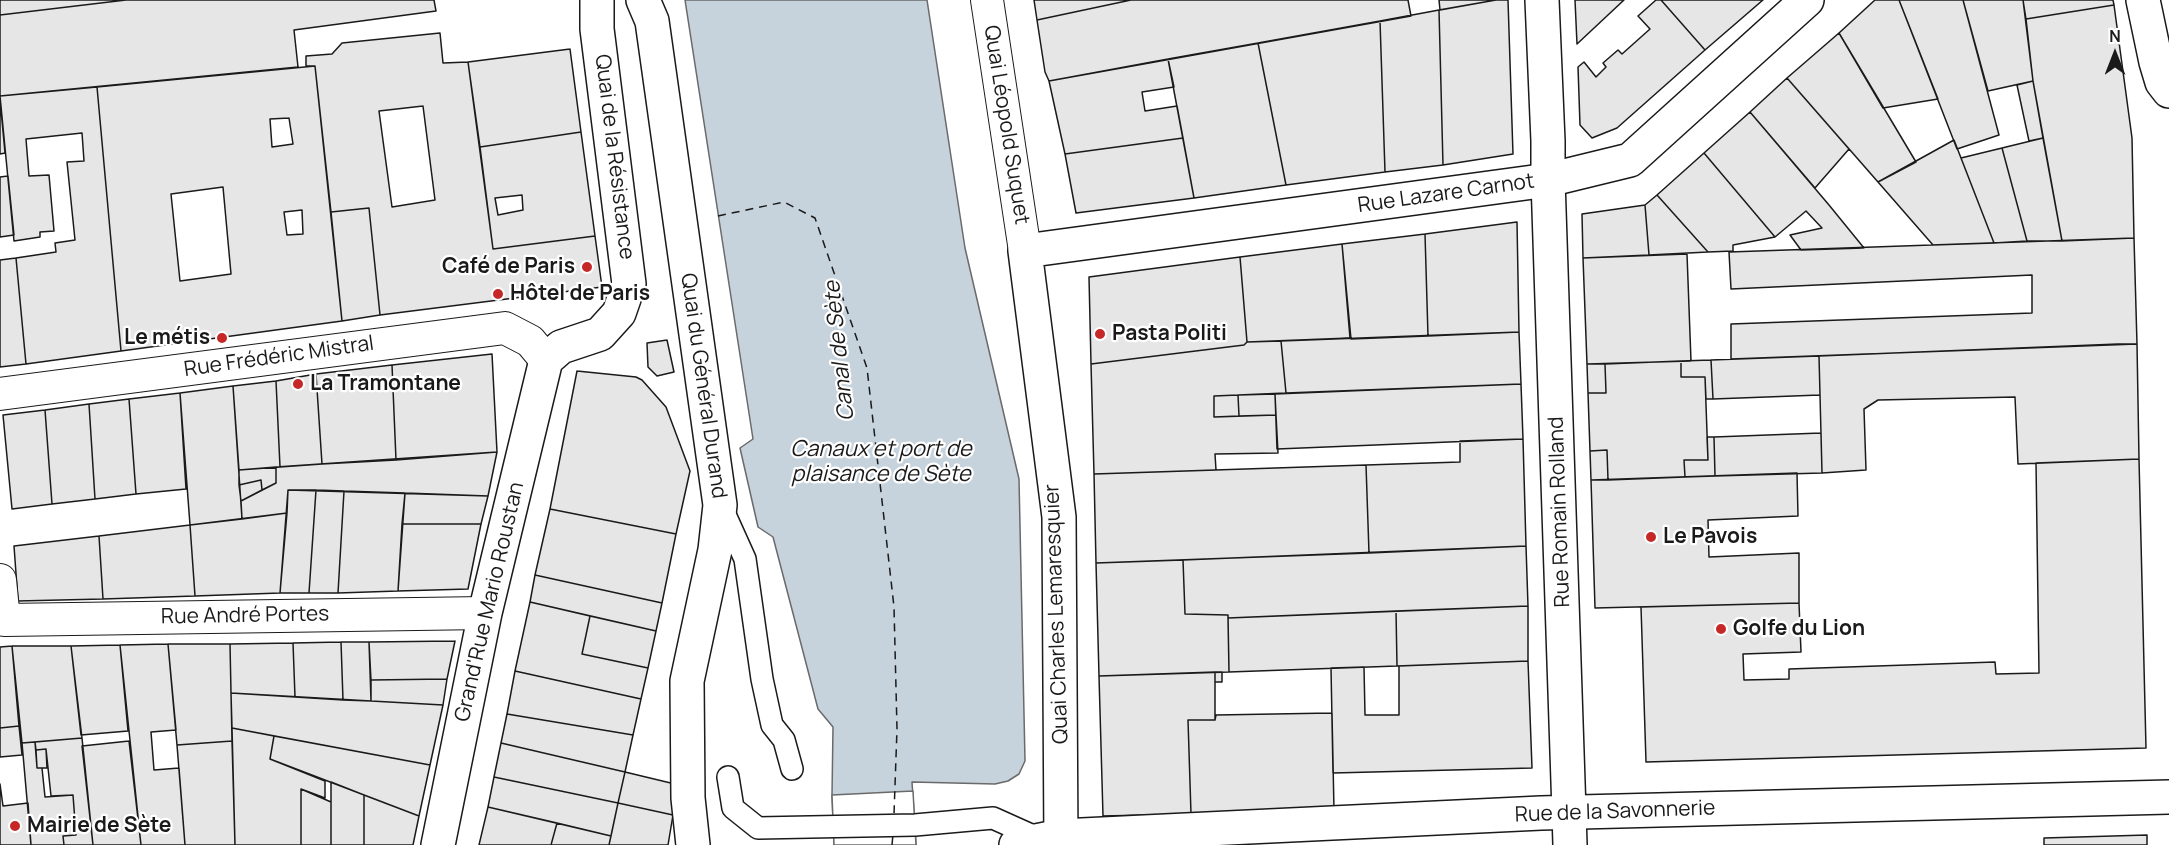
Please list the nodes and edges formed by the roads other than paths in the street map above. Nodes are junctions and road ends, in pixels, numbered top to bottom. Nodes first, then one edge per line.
1 (597, 0) edge
2 (643, 0) edge
3 (987, 0) edge
4 (1542, 0) edge
5 (1807, 0) edge
6 (2144, 0) edge
7 (2169, 91) edge
8 (1548, 180) junction
9 (1025, 251) junction
10 (546, 360) junction
11 (0, 394) edge
12 (720, 505) junction
13 (0, 580) edge
14 (485, 612) junction
15 (792, 769) dead end
16 (728, 777) dead end
17 (2169, 797) edge
18 (1569, 812) junction
19 (1045, 841) edge
20 (438, 845) edge
21 (693, 845) edge
22 (1570, 845) edge

1 - 10 main road, Quai de la Résistance
2 - 12 main road, Quai du Général Durand
3 - 9 street, Quai Léopold Suquet
4 - 8 main road, Rue Romain Rolland
5 - 8 main road, Rue Lazare Carnot
6 - 7 main road
8 - 9 main road, Rue Lazare Carnot
8 - 18 main road, Rue Romain Rolland
9 - 19 main road, Quai Charles Lemaresquier
10 - 11 street, Rue Frédéric Mistral
10 - 14 main road, Grand'Rue Mario Roustan
12 - 15 lane
12 - 21 main road, Quai du Général Durand
13 - 14 street, Rue André Portes
14 - 20 main road, Grand'Rue Mario Roustan
16 - 19 lane
17 - 18 main road, Rue de la Savonnerie
18 - 19 main road, Rue de la Savonnerie
18 - 22 main road, Rue Romain Rolland

